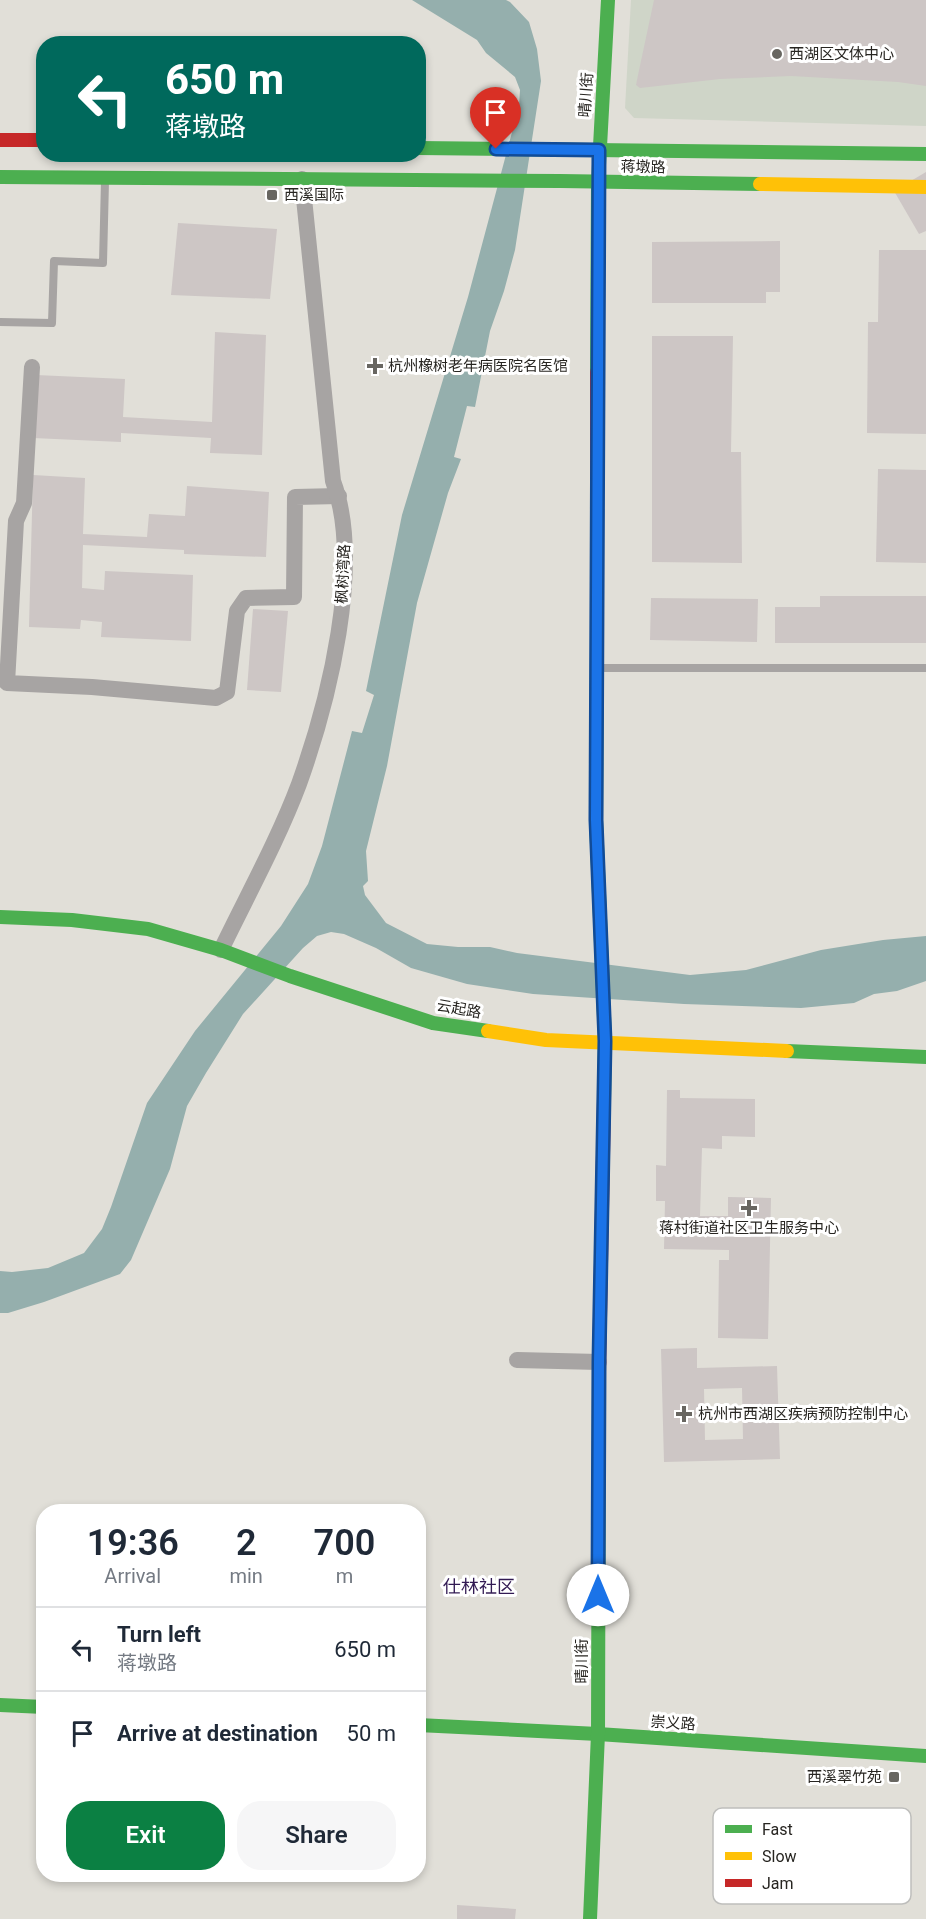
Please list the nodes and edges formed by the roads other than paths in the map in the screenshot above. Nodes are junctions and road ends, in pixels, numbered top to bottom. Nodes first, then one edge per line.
1 (608, 0) edge
2 (0, 140) edge
3 (36, 140) edge
4 (426, 148) edge
5 (599, 150) junction
6 (926, 154) edge
7 (0, 177) edge
8 (105, 178) junction
9 (302, 180) junction
10 (598, 183) junction
11 (926, 188) edge
12 (0, 322) edge
13 (32, 367) dead end
14 (339, 496) junction
15 (597, 668) junction
16 (926, 668) edge
17 (4, 683) edge
18 (0, 917) edge
19 (221, 950) junction
20 (605, 1041) junction
21 (926, 1057) edge
22 (517, 1360) dead end
23 (599, 1362) junction
24 (0, 1705) edge
25 (36, 1707) edge
26 (426, 1725) edge
27 (598, 1734) junction
28 (926, 1756) edge
29 (590, 1919) edge

1 - 5 street, 晴川街
2 - 3 street
4 - 5 street, 蒋墩路
5 - 6 street, 蒋墩路
5 - 10 street, 晴川街
7 - 8 street, 蒋墩路
8 - 9 street, 蒋墩路
8 - 12 lane
9 - 10 street, 蒋墩路
9 - 14 street, 枫树湾路
10 - 11 street, 蒋墩路
10 - 15 street, 晴川街
13 - 17 street
14 - 17 street
14 - 19 street, 枫树湾路
15 - 16 lane
15 - 20 street, 晴川街
18 - 19 street, 云起路
19 - 20 street, 云起路
20 - 21 street, 云起路
20 - 23 street, 晴川街
22 - 23 street
23 - 27 street, 晴川街
24 - 25 street
26 - 27 street, 崇义路
27 - 28 street, 崇义路
27 - 29 street, 晴川街

